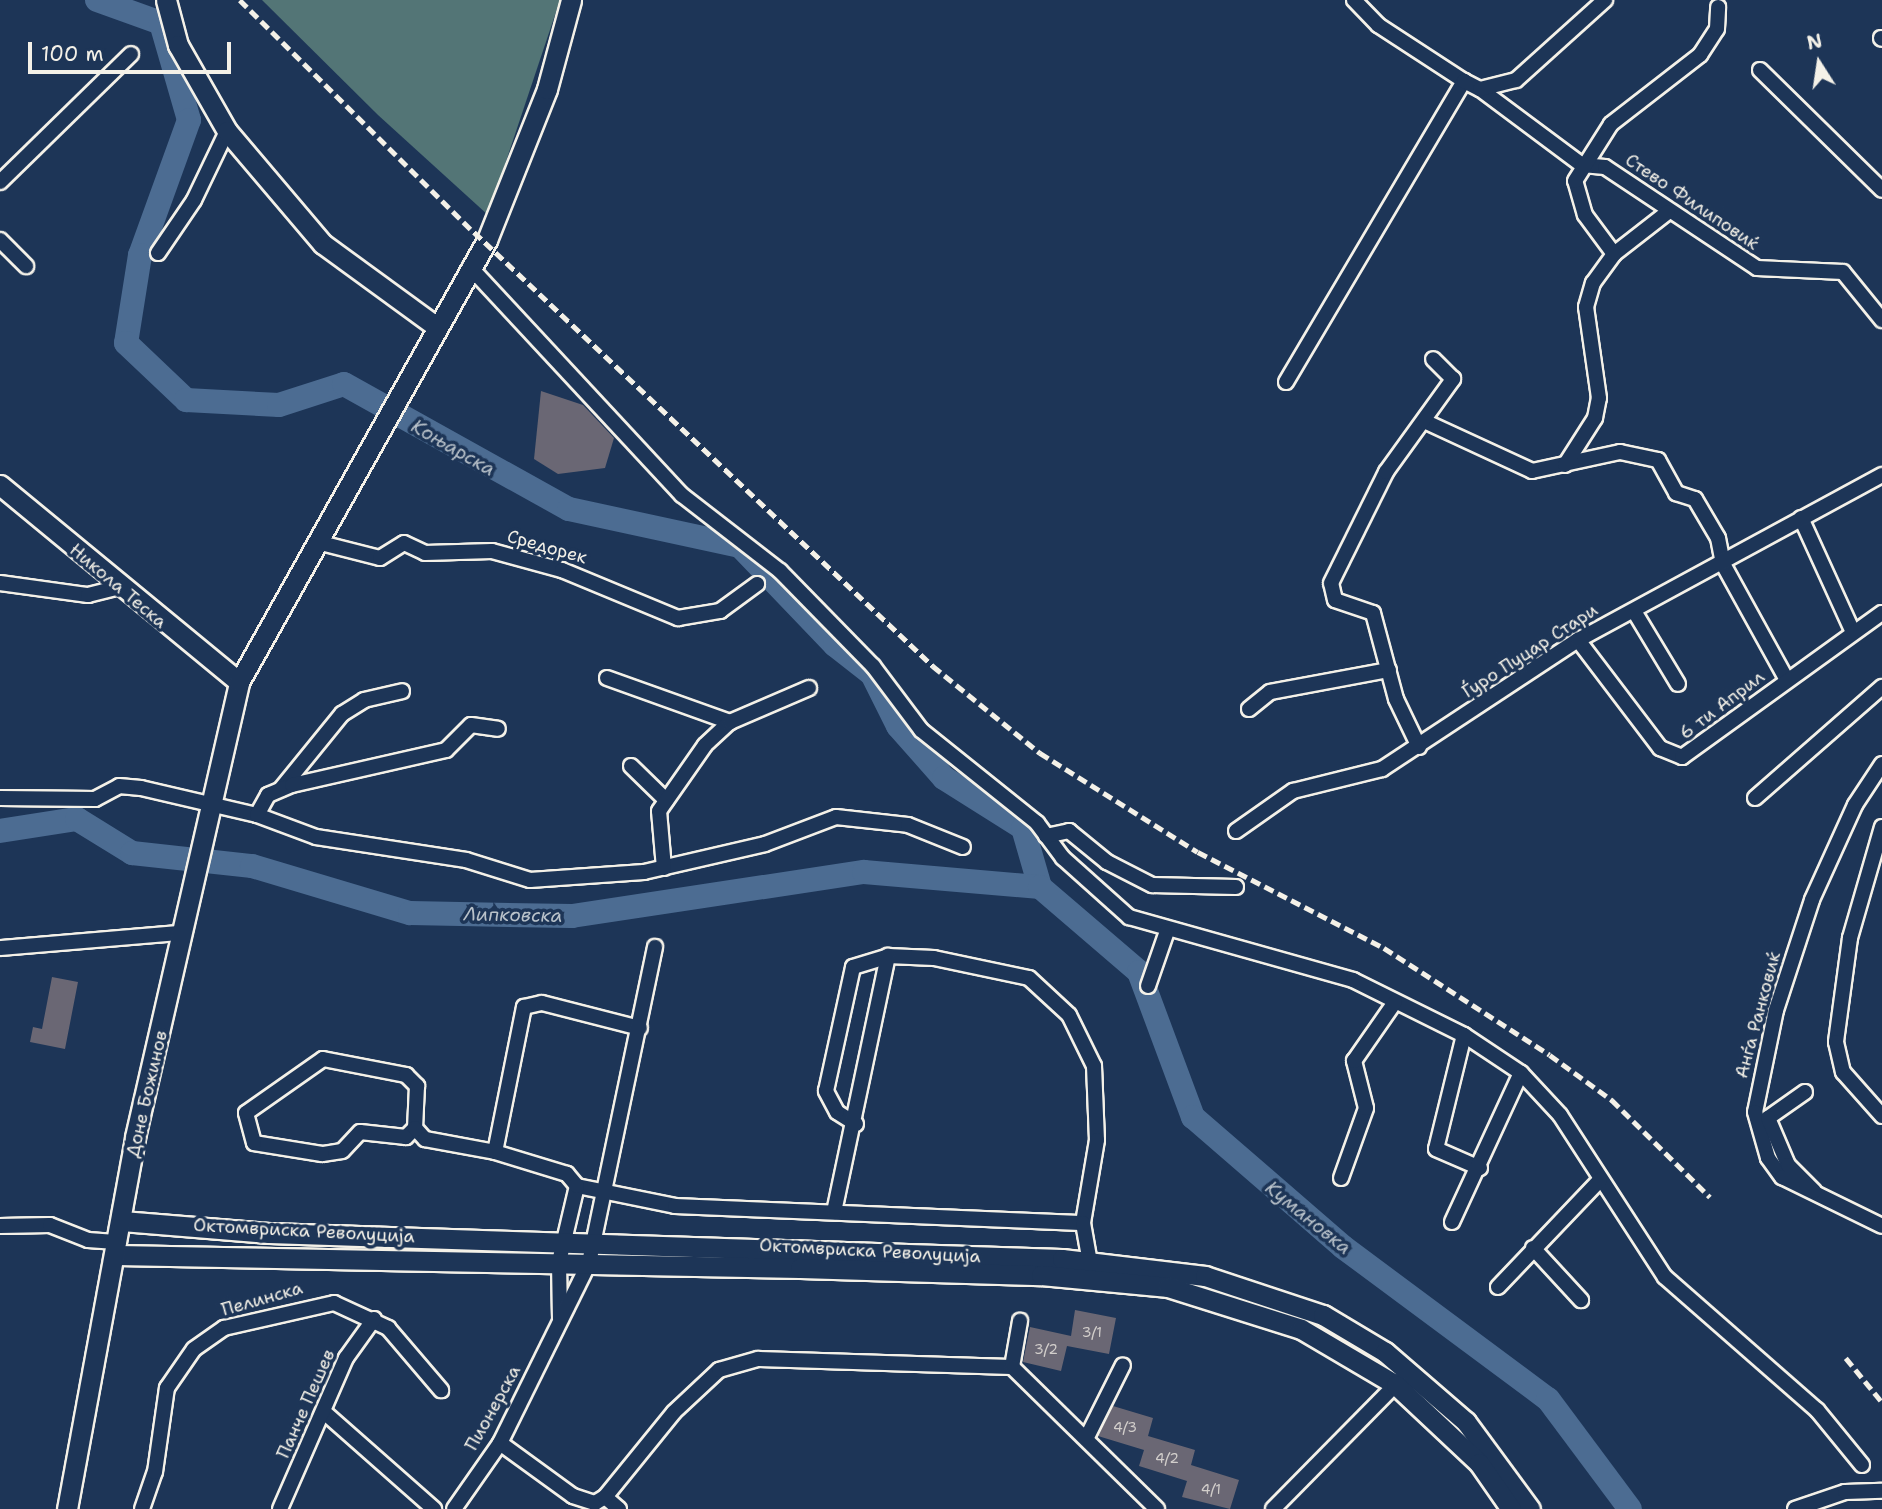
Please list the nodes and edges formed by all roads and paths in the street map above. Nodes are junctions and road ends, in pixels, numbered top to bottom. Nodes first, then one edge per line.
1 (166, 0) edge
2 (571, 0) edge
3 (1353, 0) edge
4 (1605, 0) edge
5 (1718, 7) dead end
6 (131, 54) dead end
7 (1760, 70) dead end
8 (1464, 81) junction
9 (1480, 89) junction
10 (227, 131) junction
11 (1582, 165) junction
12 (0, 182) edge
13 (1882, 190) edge
14 (1668, 212) junction
15 (0, 240) edge
16 (158, 253) dead end
17 (1614, 254) junction
18 (26, 267) dead end
19 (470, 267) junction
20 (1882, 320) edge
21 (437, 327) junction
22 (1433, 359) dead end
23 (1286, 382) dead end
24 (1424, 421) junction
25 (1564, 465) junction
26 (1882, 475) edge
27 (0, 485) edge
28 (1801, 518) junction
29 (317, 542) junction
30 (1723, 564) junction
31 (0, 583) edge
32 (757, 584) dead end
33 (117, 587) junction
34 (1634, 611) junction
35 (1882, 613) edge
36 (1853, 632) junction
37 (1578, 640) junction
38 (1389, 670) junction
39 (607, 678) dead end
40 (1787, 680) junction
41 (239, 682) junction
42 (1678, 684) dead end
43 (1882, 687) edge
44 (809, 688) dead end
45 (402, 691) dead end
46 (1249, 709) dead end
47 (730, 722) junction
48 (498, 729) dead end
49 (1419, 747) junction
50 (1882, 764) edge
51 (631, 766) dead end
52 (281, 789) junction
53 (0, 797) edge
54 (1755, 798) dead end
55 (666, 800) junction
56 (210, 803) junction
57 (257, 815) junction
58 (1882, 827) edge
59 (1236, 831) dead end
60 (1046, 836) junction
61 (963, 847) dead end
62 (663, 868) junction
63 (1236, 887) dead end
64 (1167, 931) junction
65 (180, 933) junction
66 (655, 947) dead end
67 (0, 948) edge
68 (888, 956) junction
69 (1148, 986) dead end
70 (1395, 1002) junction
71 (640, 1028) junction
72 (1464, 1035) junction
73 (1521, 1073) junction
74 (1805, 1092) dead end
75 (1882, 1116) edge
76 (856, 1124) junction
77 (415, 1128) junction
78 (495, 1152) junction
79 (1480, 1168) junction
80 (1341, 1178) dead end
81 (1600, 1180) junction
82 (577, 1186) junction
83 (1815, 1192) junction
84 (606, 1194) junction
85 (834, 1212) junction
86 (122, 1221) junction
87 (1452, 1222) dead end
88 (1083, 1223) junction
89 (0, 1226) edge
90 (1882, 1226) edge
91 (564, 1240) junction
92 (594, 1241) junction
93 (118, 1248) junction
94 (1533, 1248) junction
95 (559, 1262) junction
96 (1090, 1262) junction
97 (589, 1264) junction
98 (1498, 1287) dead end
99 (1581, 1300) dead end
100 (374, 1319) junction
101 (1020, 1321) dead end
102 (560, 1322) junction
103 (1123, 1365) dead end
104 (1013, 1367) junction
105 (1402, 1377) junction
106 (441, 1390) dead end
107 (324, 1412) junction
108 (1087, 1437) junction
109 (500, 1443) junction
110 (1862, 1465) dead end
111 (1879, 1490) edge
112 (605, 1497) junction
113 (67, 1509) edge
114 (142, 1509) edge
115 (280, 1509) edge
116 (434, 1509) edge
117 (454, 1509) edge
118 (618, 1509) edge
119 (1157, 1509) edge
120 (1273, 1509) edge
121 (1511, 1509) edge
122 (1530, 1509) edge
123 (1795, 1509) edge

1 - 10 street
2 - 19 street, Доне Божинов
3 - 8 street, Стево Филиповиќ
4 - 9 street
5 - 11 street
6 - 12 street
7 - 13 street
8 - 9 street, Стево Филиповиќ
8 - 23 street
9 - 11 street, Стево Филиповиќ
10 - 16 street
10 - 21 street
11 - 14 street, Стево Филиповиќ
11 - 17 street
14 - 17 street
14 - 20 street, Стево Филиповиќ
15 - 18 street
17 - 25 street
19 - 21 street, Доне Божинов
19 - 60 street
21 - 29 street, Доне Божинов
22 - 24 street
24 - 25 street
24 - 38 street
25 - 30 street
26 - 28 street, Ѓуро Пуцар Стари
27 - 33 street, Никола Теска
28 - 30 street, Ѓуро Пуцар Стари
28 - 36 street
29 - 32 street, Средорек
29 - 41 street, Доне Божинов
30 - 34 street, Ѓуро Пуцар Стари
30 - 40 street
31 - 33 street
33 - 41 street, Никола Теска
34 - 37 street, Ѓуро Пуцар Стари
34 - 42 street
35 - 36 street, 6 ти Април
36 - 40 street, 6 ти Април
37 - 40 street, 6 ти Април
37 - 49 street, Ѓуро Пуцар Стари
38 - 46 street
38 - 49 street
39 - 47 street
41 - 56 street, Доне Божинов
43 - 54 street
44 - 47 street
45 - 52 street
47 - 55 street
48 - 52 street
49 - 59 street, Ѓуро Пуцар Стари
50 - 83 street, Анѓа Ранковиќ
51 - 55 street
52 - 57 street
53 - 56 street
55 - 62 street
56 - 57 street
56 - 65 street, Доне Божинов
57 - 62 street
58 - 75 street
60 - 63 street
60 - 64 street
61 - 62 street
64 - 69 street
64 - 70 street
65 - 67 street
65 - 86 street, Доне Божинов
66 - 71 street, Пионерска
68 - 76 street
68 - 76 street
68 - 88 street
70 - 72 street
70 - 80 street
71 - 78 street
71 - 84 street, Пионерска
72 - 73 street
72 - 79 street
73 - 79 street
73 - 81 street
74 - 83 street
76 - 85 street
77 - 77 street
77 - 78 street
78 - 82 street
79 - 87 street
81 - 94 street
81 - 110 street
82 - 84 street
82 - 91 street, Пионерска
83 - 90 street, Анѓа Ранковиќ
84 - 85 street
84 - 92 street, Пионерска
85 - 88 street
86 - 91 street, Октомвриска Револуција
86 - 93 street, Доне Божинов
88 - 96 street
89 - 93 street
91 - 92 street, Октомвриска Револуција
91 - 95 street, Пионерска
92 - 96 street, Октомвриска Револуција
92 - 97 street, Пионерска
93 - 95 street, Октомвриска Револуција
93 - 113 street, Доне Божинов
94 - 98 street
94 - 99 street
95 - 97 street, Октомвриска Револуција
95 - 102 street, Пионерска
96 - 105 street, Октомвриска Револуција
97 - 102 street, Пионерска
97 - 105 street, Октомвриска Револуција
100 - 106 street, Пелинска
100 - 107 street, Панче Пешев
100 - 114 street, Пелинска
101 - 104 street
102 - 109 street, Пионерска
103 - 108 street
104 - 108 street
104 - 112 street
105 - 120 street
105 - 121 street, Октомвриска Револуција
105 - 122 street, Октомвриска Револуција
107 - 115 street, Панче Пешев
107 - 116 street
108 - 119 street
109 - 112 street
109 - 117 street, Пионерска
111 - 123 street
112 - 118 street

